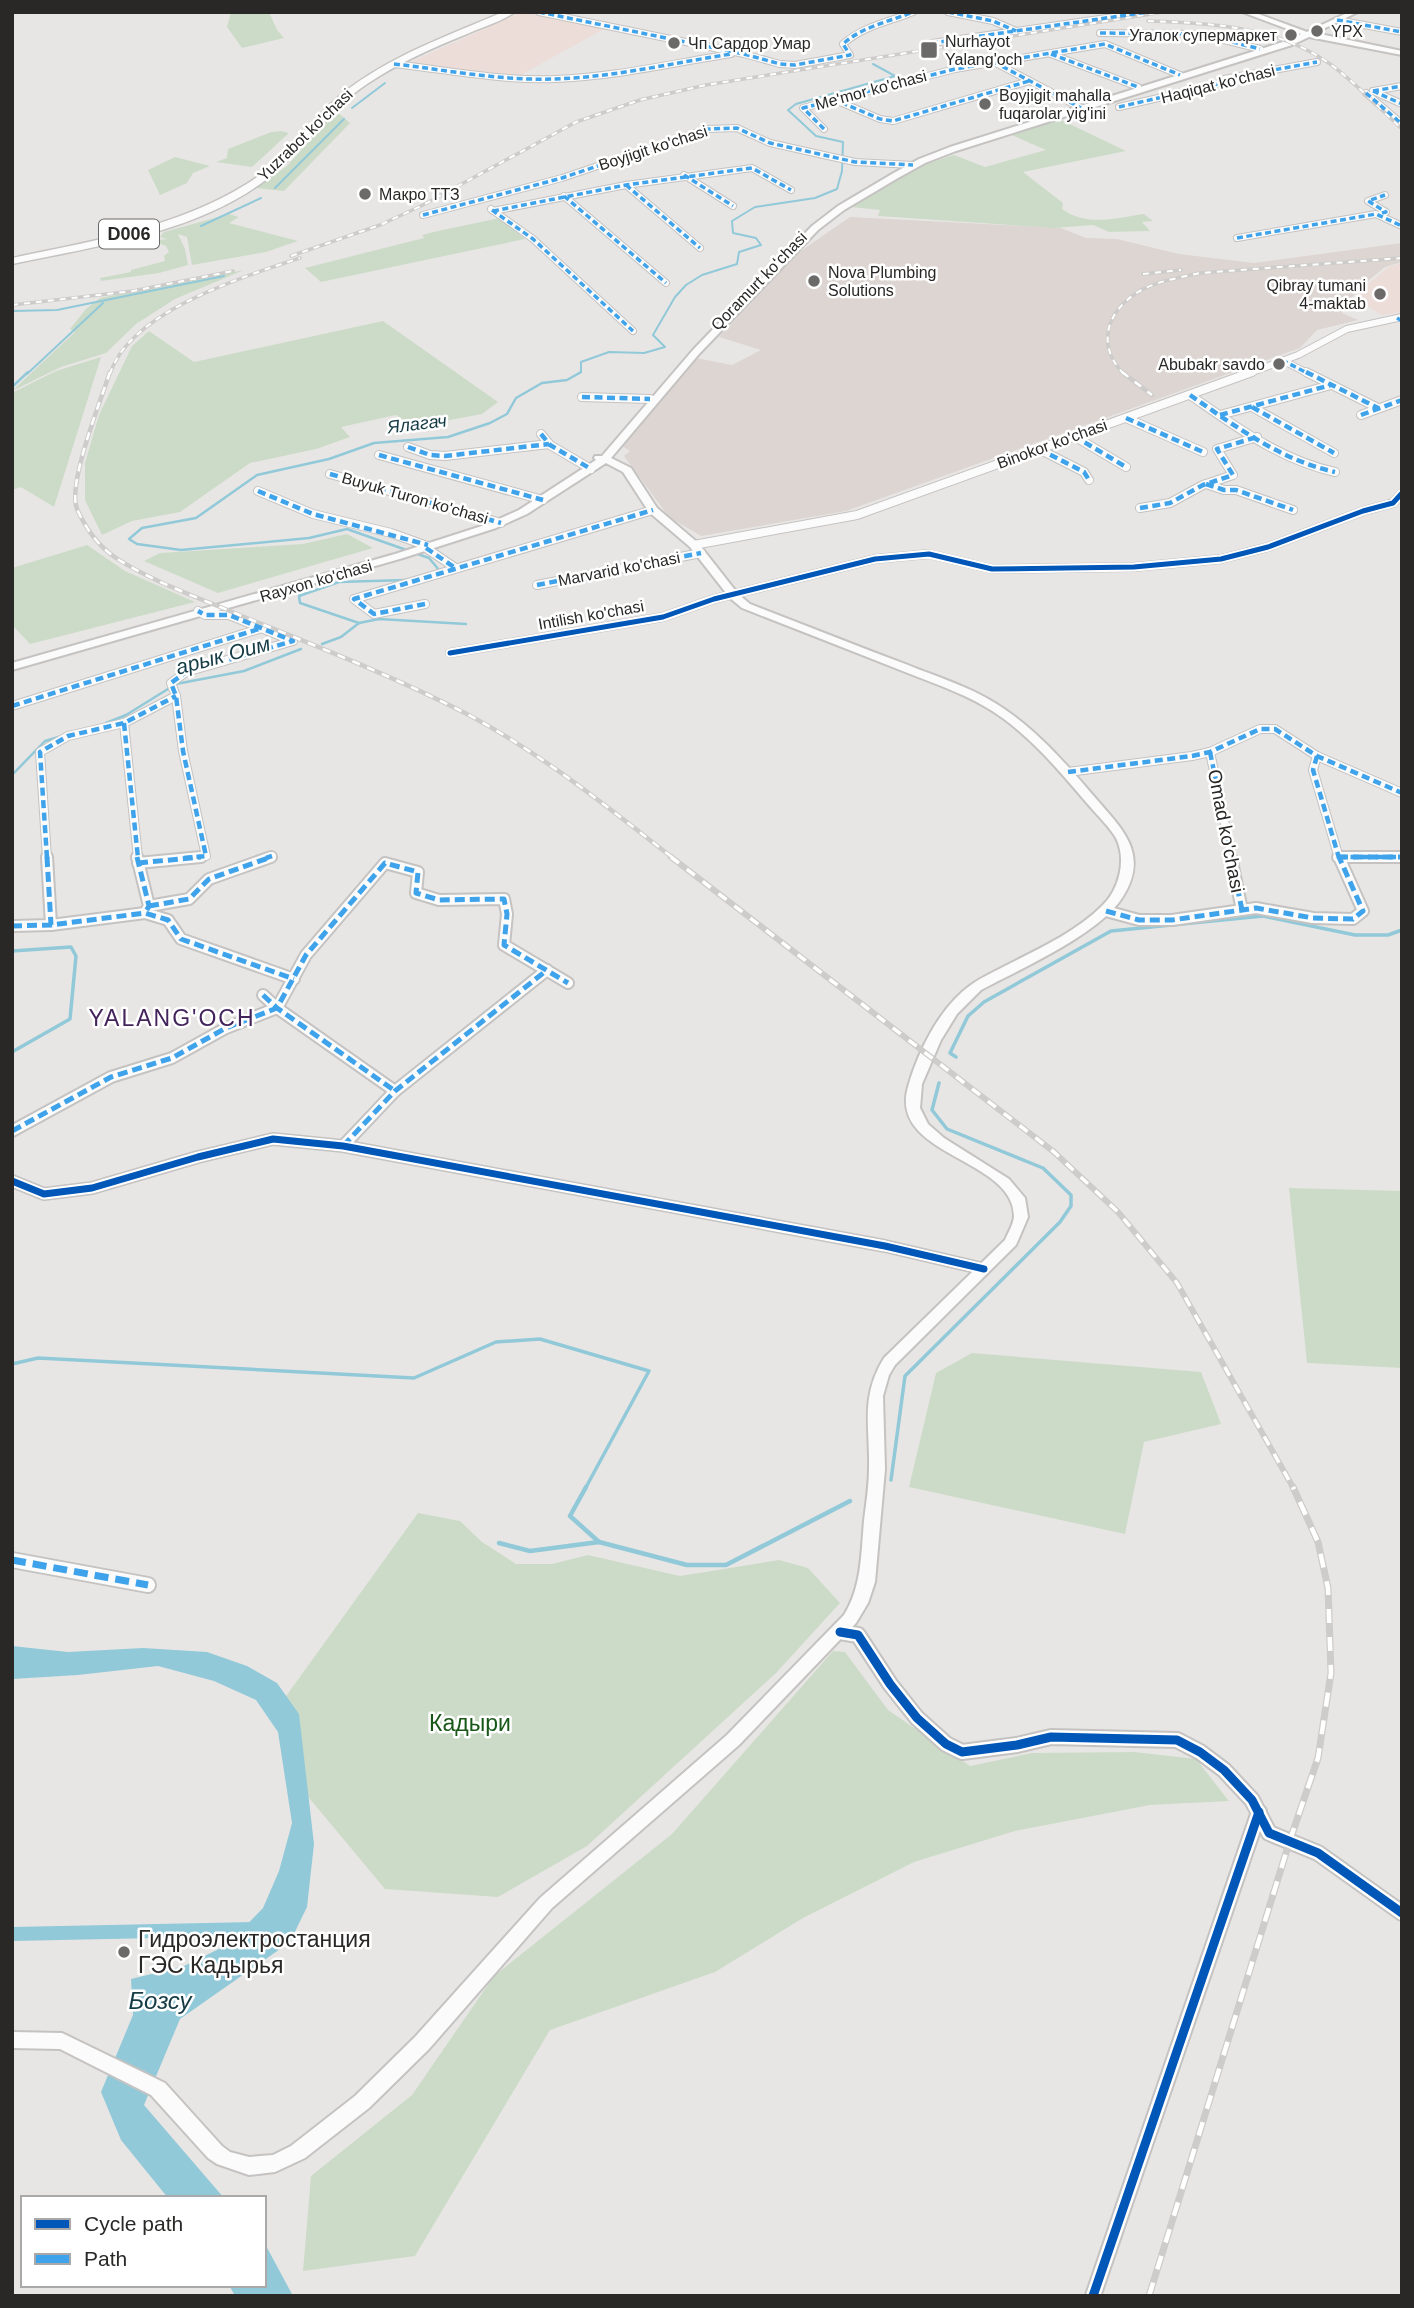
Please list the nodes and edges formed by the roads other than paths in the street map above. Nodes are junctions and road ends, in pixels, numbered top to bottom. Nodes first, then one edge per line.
1 (498, 12) edge
2 (510, 12) edge
3 (539, 12) edge
4 (913, 12) edge
5 (948, 12) edge
6 (984, 12) edge
7 (1148, 12) edge
8 (1245, 12) edge
9 (1353, 12) edge
10 (972, 17) junction
11 (1339, 20) junction
12 (1402, 29) edge
13 (1016, 31) junction
14 (1100, 33) dead end
15 (1309, 34) junction
16 (932, 43) dead end
17 (1260, 50) junction
18 (734, 53) junction
19 (1048, 53) junction
20 (1402, 53) edge
21 (994, 61) junction
22 (1317, 62) dead end
23 (394, 64) junction
24 (1180, 75) junction
25 (1029, 80) junction
26 (1402, 86) edge
27 (1138, 87) junction
28 (1369, 92) junction
29 (833, 99) junction
30 (1402, 104) edge
31 (330, 105) junction
32 (1119, 107) dead end
33 (1080, 108) junction
34 (1402, 124) edge
35 (824, 129) dead end
36 (911, 165) junction
37 (684, 175) junction
38 (626, 185) junction
39 (791, 190) dead end
40 (564, 195) junction
41 (1385, 195) dead end
42 (476, 201) junction
43 (733, 206) dead end
44 (493, 211) junction
45 (1376, 214) junction
46 (423, 215) dead end
47 (1402, 226) edge
48 (1237, 238) dead end
49 (700, 248) dead end
50 (12, 259) edge
51 (666, 283) dead end
52 (1400, 319) edge
53 (633, 331) dead end
54 (693, 352) junction
55 (1282, 360) junction
56 (1331, 385) junction
57 (1190, 395) junction
58 (582, 397) dead end
59 (650, 399) junction
60 (1402, 400) edge
61 (1252, 407) junction
62 (1378, 408) junction
63 (1220, 415) junction
64 (1361, 415) dead end
65 (1126, 418) junction
66 (541, 434) dead end
67 (1074, 436) junction
68 (1257, 438) junction
69 (549, 444) junction
70 (408, 447) dead end
71 (1039, 449) junction
72 (1203, 452) dead end
73 (1334, 453) dead end
74 (379, 455) dead end
75 (602, 459) junction
76 (1126, 467) dead end
77 (589, 469) junction
78 (1335, 472) dead end
79 (330, 474) dead end
80 (1089, 480) dead end
81 (1206, 484) junction
82 (258, 491) dead end
83 (1402, 493) edge
84 (541, 499) junction
85 (1140, 508) dead end
86 (653, 510) junction
87 (1293, 510) dead end
88 (498, 522) junction
89 (424, 547) junction
90 (698, 549) junction
91 (454, 567) junction
92 (537, 584) dead end
93 (734, 596) junction
94 (425, 604) dead end
95 (200, 612) junction
96 (262, 628) junction
97 (450, 653) dead end
98 (12, 665) edge
99 (175, 694) junction
100 (12, 706) edge
101 (124, 723) junction
102 (1210, 752) junction
103 (1317, 756) junction
104 (1068, 772) junction
105 (1402, 793) edge
106 (272, 856) dead end
107 (1338, 857) junction
108 (1402, 857) edge
109 (138, 863) junction
110 (147, 909) junction
111 (1242, 910) junction
112 (1105, 911) junction
113 (51, 925) junction
114 (12, 926) edge
115 (547, 970) junction
116 (294, 979) junction
117 (568, 983) dead end
118 (263, 995) dead end
119 (277, 1008) junction
120 (395, 1090) junction
121 (12, 1131) edge
122 (342, 1146) junction
123 (12, 1181) edge
124 (984, 1269) junction
125 (12, 1560) edge
126 (148, 1585) dead end
127 (840, 1632) junction
128 (1259, 1812) junction
129 (1402, 1913) edge
130 (12, 2040) edge
131 (1093, 2296) edge

1 - 31 main road, Yuzrabot ko'chasi / D006
2 - 23 main road, Yuzrabot ko'chasi / D006
3 - 18 street
4 - 18 street
5 - 10 street
6 - 10 street
7 - 13 street
8 - 15 main road
9 - 11 main road, Qoramurt koʻchasi
10 - 13 street
11 - 12 street
11 - 15 main road, Qoramurt koʻchasi
13 - 16 street
14 - 17 street
15 - 17 main road, Qoramurt koʻchasi
15 - 20 main road
15 - 33 main road, Qoramurt koʻchasi
17 - 24 main road, Qoramurt koʻchasi
18 - 23 street
19 - 21 street, Me'mor ko'chasi
19 - 24 street, Me'mor ko'chasi
19 - 27 street
21 - 25 street
21 - 29 street, Me'mor ko'chasi
22 - 32 street, Haqiqat ko'chasi
23 - 31 main road, Yuzrabot ko'chasi / D006
24 - 27 main road, Qoramurt koʻchasi
25 - 29 street
25 - 33 street
26 - 28 street
27 - 33 main road, Qoramurt koʻchasi
28 - 30 street
28 - 34 street
29 - 35 street, Me'mor ko'chasi
31 - 50 main road, Yuzrabot ko'chasi / D006
33 - 36 main road, Qoramurt koʻchasi
36 - 42 street, Boyjigit ko'chasi
36 - 54 main road, Qoramurt koʻchasi
37 - 38 street, Boyjigit ko'chasi
37 - 39 street, Boyjigit ko'chasi
37 - 43 street
38 - 40 street, Boyjigit ko'chasi
38 - 49 street
40 - 44 street, Boyjigit ko'chasi
40 - 51 street
41 - 45 street
42 - 44 street
42 - 46 street, Boyjigit ko'chasi
44 - 53 street
45 - 47 street
45 - 48 street
52 - 55 street, Binokor ko'chasi
54 - 59 main road, Qoramurt koʻchasi
54 - 75 main road, Qoramurt koʻchasi
55 - 56 street
55 - 57 street, Binokor ko'chasi
56 - 61 street
56 - 62 street
57 - 63 street
57 - 65 street, Binokor ko'chasi
58 - 59 street
59 - 75 main road, Qoramurt koʻchasi
60 - 62 street
61 - 63 street
61 - 73 street
62 - 64 street
63 - 68 street
65 - 67 street, Binokor ko'chasi
65 - 72 street
66 - 69 street
67 - 71 street, Binokor ko'chasi
67 - 76 street
68 - 78 street
68 - 81 street
69 - 70 street
69 - 77 street
71 - 80 street
71 - 90 street, Binokor ko'chasi
74 - 84 street, Buyuk Turon ko'chasi
75 - 77 main road, Rayxon ko'chasi
75 - 86 main road
77 - 84 main road, Rayxon ko'chasi
79 - 88 street, Buyuk Turon ko'chasi
81 - 85 street
81 - 87 street
82 - 89 street
83 - 93 street, Intilish ko'chasi
84 - 88 main road, Rayxon ko'chasi
86 - 90 main road
86 - 91 street, Rayxon ko'chasi
88 - 89 main road, Rayxon ko'chasi
89 - 91 street
89 - 95 main road, Rayxon ko'chasi
90 - 92 street, Marvarid ko'chasi
90 - 93 main road
91 - 94 street, Rayxon ko'chasi
93 - 97 street, Intilish ko'chasi
93 - 104 main road
95 - 96 street
95 - 98 main road, Rayxon ko'chasi
96 - 99 street
96 - 100 street
99 - 101 street
99 - 109 street
101 - 109 street
101 - 113 street
102 - 103 street, Omad ko'chasi
102 - 104 street, Omad ko'chasi
102 - 111 street, Omad ko'chasi
103 - 105 street, Omad ko'chasi
103 - 107 street, Omad ko'chasi
104 - 112 main road
106 - 110 street
107 - 108 street
107 - 111 street, Omad ko'chasi
109 - 110 street
110 - 113 street
110 - 116 street
111 - 112 street, Omad ko'chasi
112 - 124 main road
113 - 114 street
115 - 116 street
115 - 117 street
115 - 120 street
116 - 119 street
118 - 119 street
119 - 120 street
119 - 121 street
120 - 122 street
122 - 123 street
122 - 124 street
124 - 127 main road
125 - 126 street
127 - 128 street
127 - 130 main road
128 - 129 street
128 - 131 street

